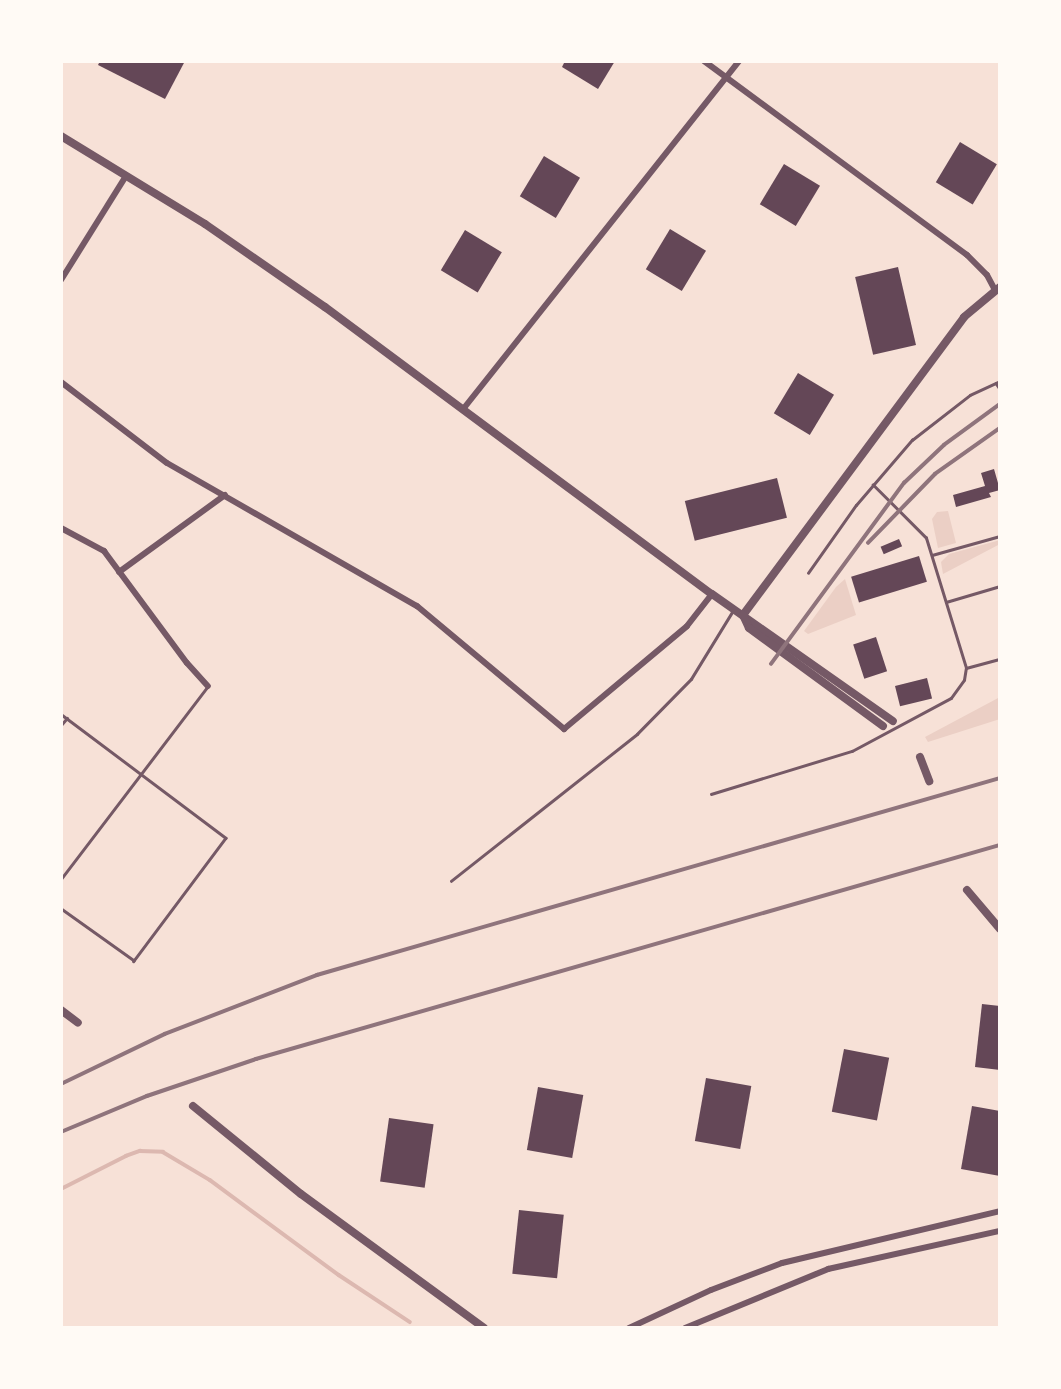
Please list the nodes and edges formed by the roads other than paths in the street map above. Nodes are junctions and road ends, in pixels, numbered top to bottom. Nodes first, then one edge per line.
1 (704, 61) edge
2 (739, 61) edge
3 (724, 77) junction
4 (61, 136) edge
5 (127, 176) junction
6 (61, 279) edge
7 (997, 288) edge
8 (61, 382) edge
9 (998, 382) edge
10 (1000, 389) edge
11 (464, 408) junction
12 (873, 485) junction
13 (225, 495) junction
14 (61, 528) edge
15 (1000, 536) edge
16 (932, 555) junction
17 (119, 572) junction
18 (807, 573) dead end
19 (1000, 586) edge
20 (712, 594) junction
21 (946, 602) junction
22 (733, 609) junction
23 (743, 615) junction
24 (1000, 659) edge
25 (966, 668) junction
26 (208, 687) joint
27 (61, 714) edge
28 (67, 718) junction
29 (893, 721) dead end
30 (61, 725) edge
31 (883, 726) dead end
32 (919, 757) dead end
33 (141, 773) junction
34 (929, 781) dead end
35 (711, 794) dead end
36 (61, 879) edge
37 (451, 881) dead end
38 (967, 890) dead end
39 (61, 909) edge
40 (1000, 929) edge
41 (61, 1010) edge
42 (78, 1023) dead end
43 (192, 1106) dead end
44 (1000, 1211) edge
45 (1000, 1231) edge
46 (484, 1328) edge
47 (629, 1328) edge
48 (685, 1328) edge

1 - 3 street
2 - 3 street
3 - 7 street
3 - 11 street
4 - 5 street
5 - 6 street
5 - 11 street
7 - 23 street
8 - 13 street
9 - 10 lane
9 - 12 lane
11 - 20 street
12 - 16 lane
12 - 18 lane
13 - 17 street
13 - 20 street
14 - 17 street
15 - 16 lane
16 - 21 lane
17 - 26 street
19 - 21 lane
20 - 22 street
21 - 25 lane
22 - 23 street
22 - 37 lane
23 - 29 street
23 - 31 street
24 - 25 lane
25 - 35 lane
26 - 33 lane
27 - 28 lane
28 - 30 lane
28 - 33 lane
32 - 34 street
33 - 36 lane
33 - 39 lane
38 - 40 street
41 - 42 street
43 - 46 street
44 - 47 street
45 - 48 street

